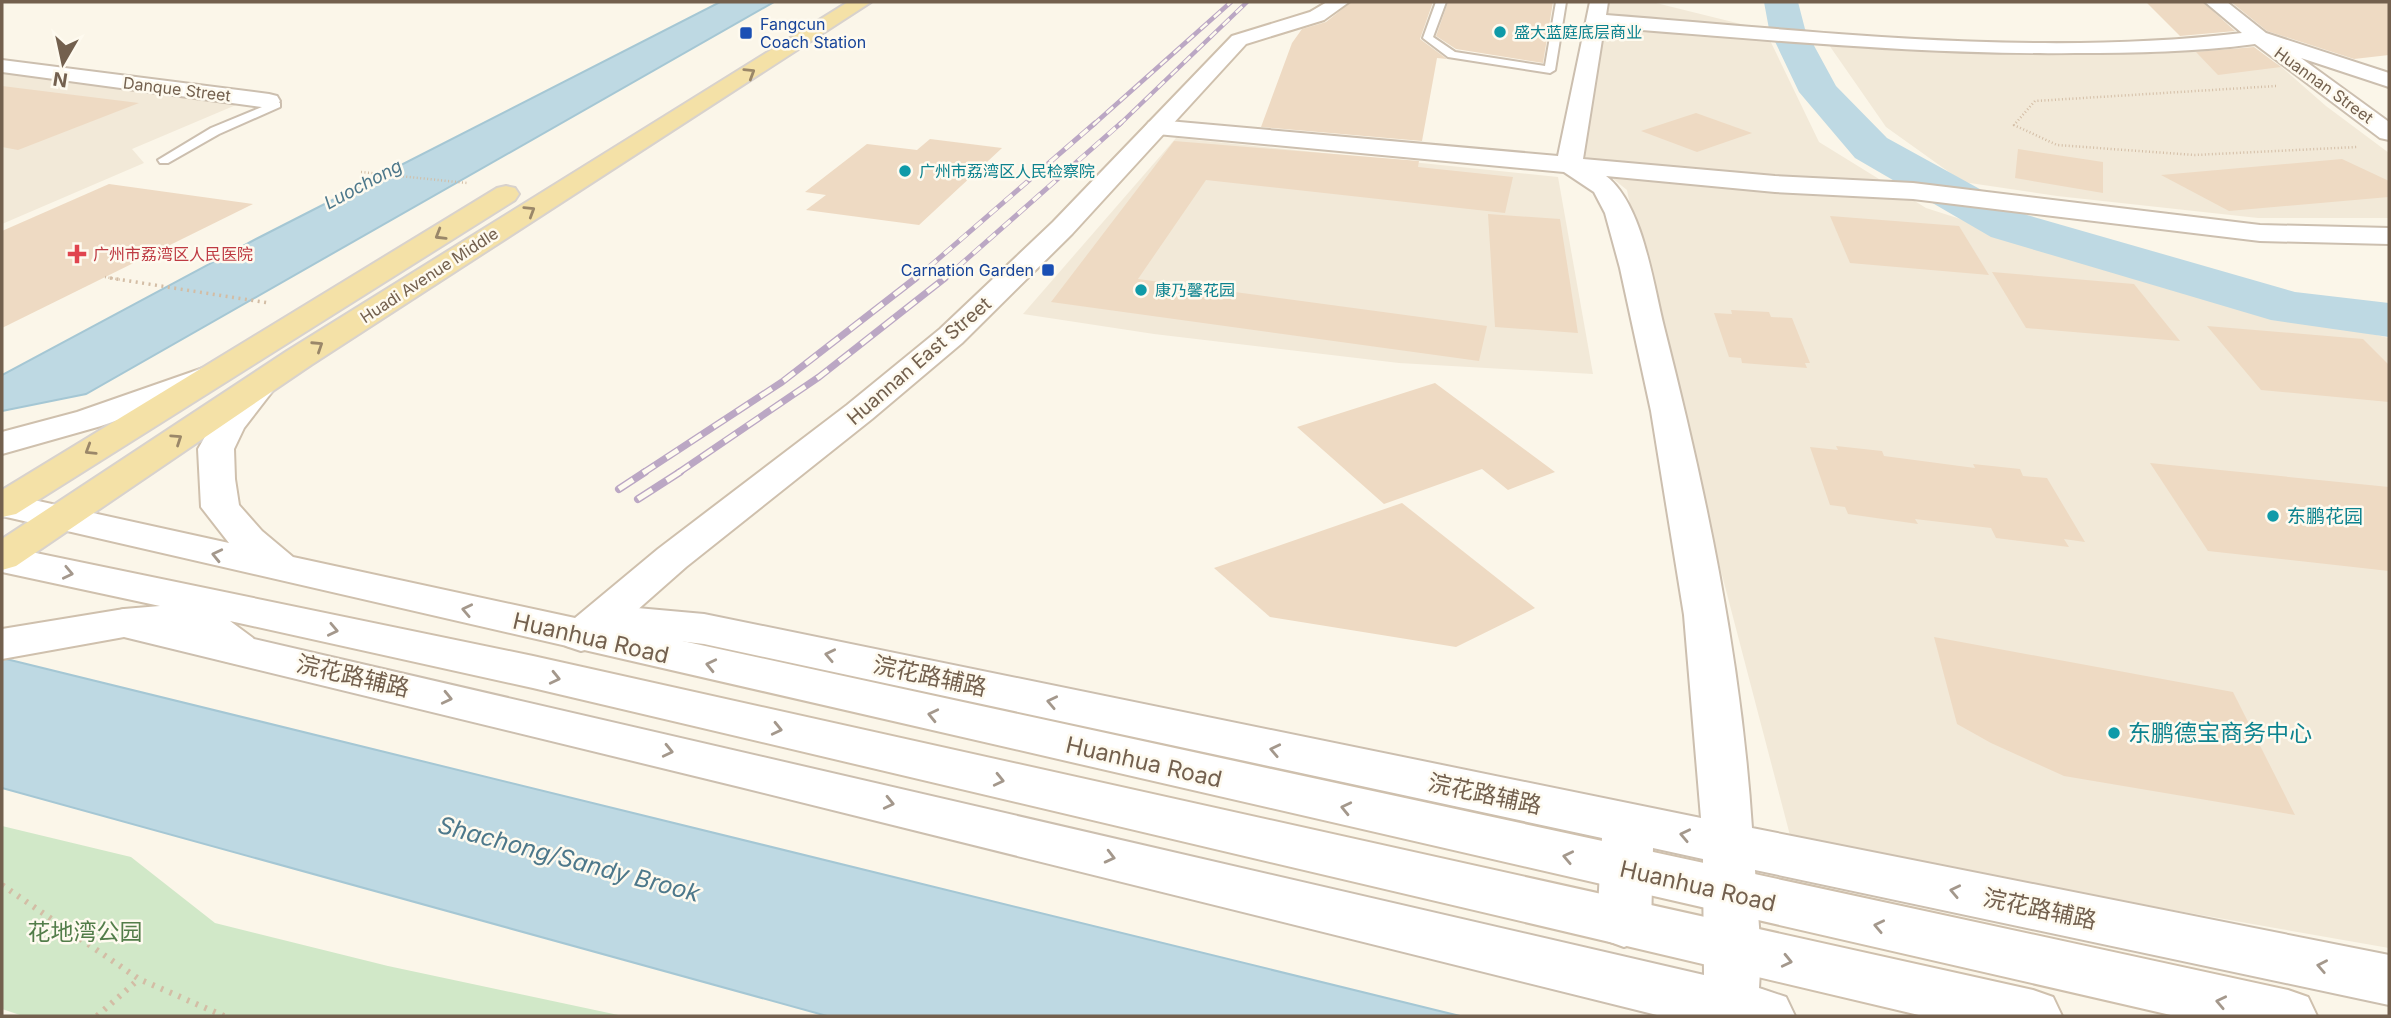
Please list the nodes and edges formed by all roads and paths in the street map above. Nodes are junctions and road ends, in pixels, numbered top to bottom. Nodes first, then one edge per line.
1 (865, 2) edge
2 (1339, 2) edge
3 (1441, 2) edge
4 (1562, 2) edge
5 (2215, 2) edge
6 (1598, 11) edge
7 (2259, 37) junction
8 (2, 66) edge
9 (2389, 80) edge
10 (2322, 83) junction
11 (269, 101) joint
12 (644, 110) dead end
13 (1157, 127) junction
14 (2389, 133) edge
15 (2361, 147) dead end
16 (163, 160) dead end
17 (1569, 164) junction
18 (361, 172) dead end
19 (461, 182) dead end
20 (2389, 236) edge
21 (105, 277) dead end
22 (257, 301) dead end
23 (211, 376) junction
24 (261, 384) junction
25 (2, 443) edge
26 (2, 505) edge
27 (59, 518) junction
28 (2, 558) edge
29 (283, 570) junction
30 (152, 591) junction
31 (191, 617) junction
32 (124, 623) junction
33 (251, 632) junction
34 (581, 636) junction
35 (2, 644) edge
36 (1628, 847) junction
37 (1730, 869) junction
38 (2, 885) edge
39 (1625, 924) junction
40 (1735, 949) junction
41 (139, 979) junction
42 (2389, 980) edge
43 (1737, 1013) edge
44 (97, 1016) edge
45 (224, 1016) edge
46 (2033, 1016) edge
47 (2288, 1016) edge

24 -> 1 main road, Huadi Avenue Middle
2 - 13 street, Huannan East Street
3 - 4 lane
5 - 7 street, Huannan Street
6 - 7 street
6 - 17 street
7 - 9 street
7 - 10 street, Huannan Street
8 - 11 street, Danque Street
10 - 14 street, Huannan Street
10 - 15 path
11 - 16 lane
12 -> 23 main road, Huadi Avenue Middle
13 - 17 street
13 - 34 street, Huannan East Street
17 - 20 street
17 - 37 street
18 - 19 path
21 - 22 path
23 - 24 main road
23 - 25 street
23 -> 26 main road, Huadi Avenue Middle
27 -> 24 main road, Huadi Avenue Middle
24 - 29 street
26 - 27 street, Huanhua Road
27 - 28 main road, Huadi Avenue Middle
29 -> 27 street, Huanhua Road
28 -> 30 street
34 -> 29 street, Huanhua Road
30 - 31 street
30 - 33 street
31 - 32 street
31 - 33 street
32 - 33 street, 浣花路辅路
32 - 35 street
33 -> 39 street
33 -> 43 street, 浣花路辅路
36 -> 34 street, Huanhua Road
37 -> 36 street, 浣花路辅路
36 - 39 street
37 - 40 street
42 -> 37 street, 浣花路辅路
47 -> 37 street, Huanhua Road
38 - 41 path
39 - 40 street
40 - 43 street
40 -> 46 street
41 - 44 path
41 - 45 path

